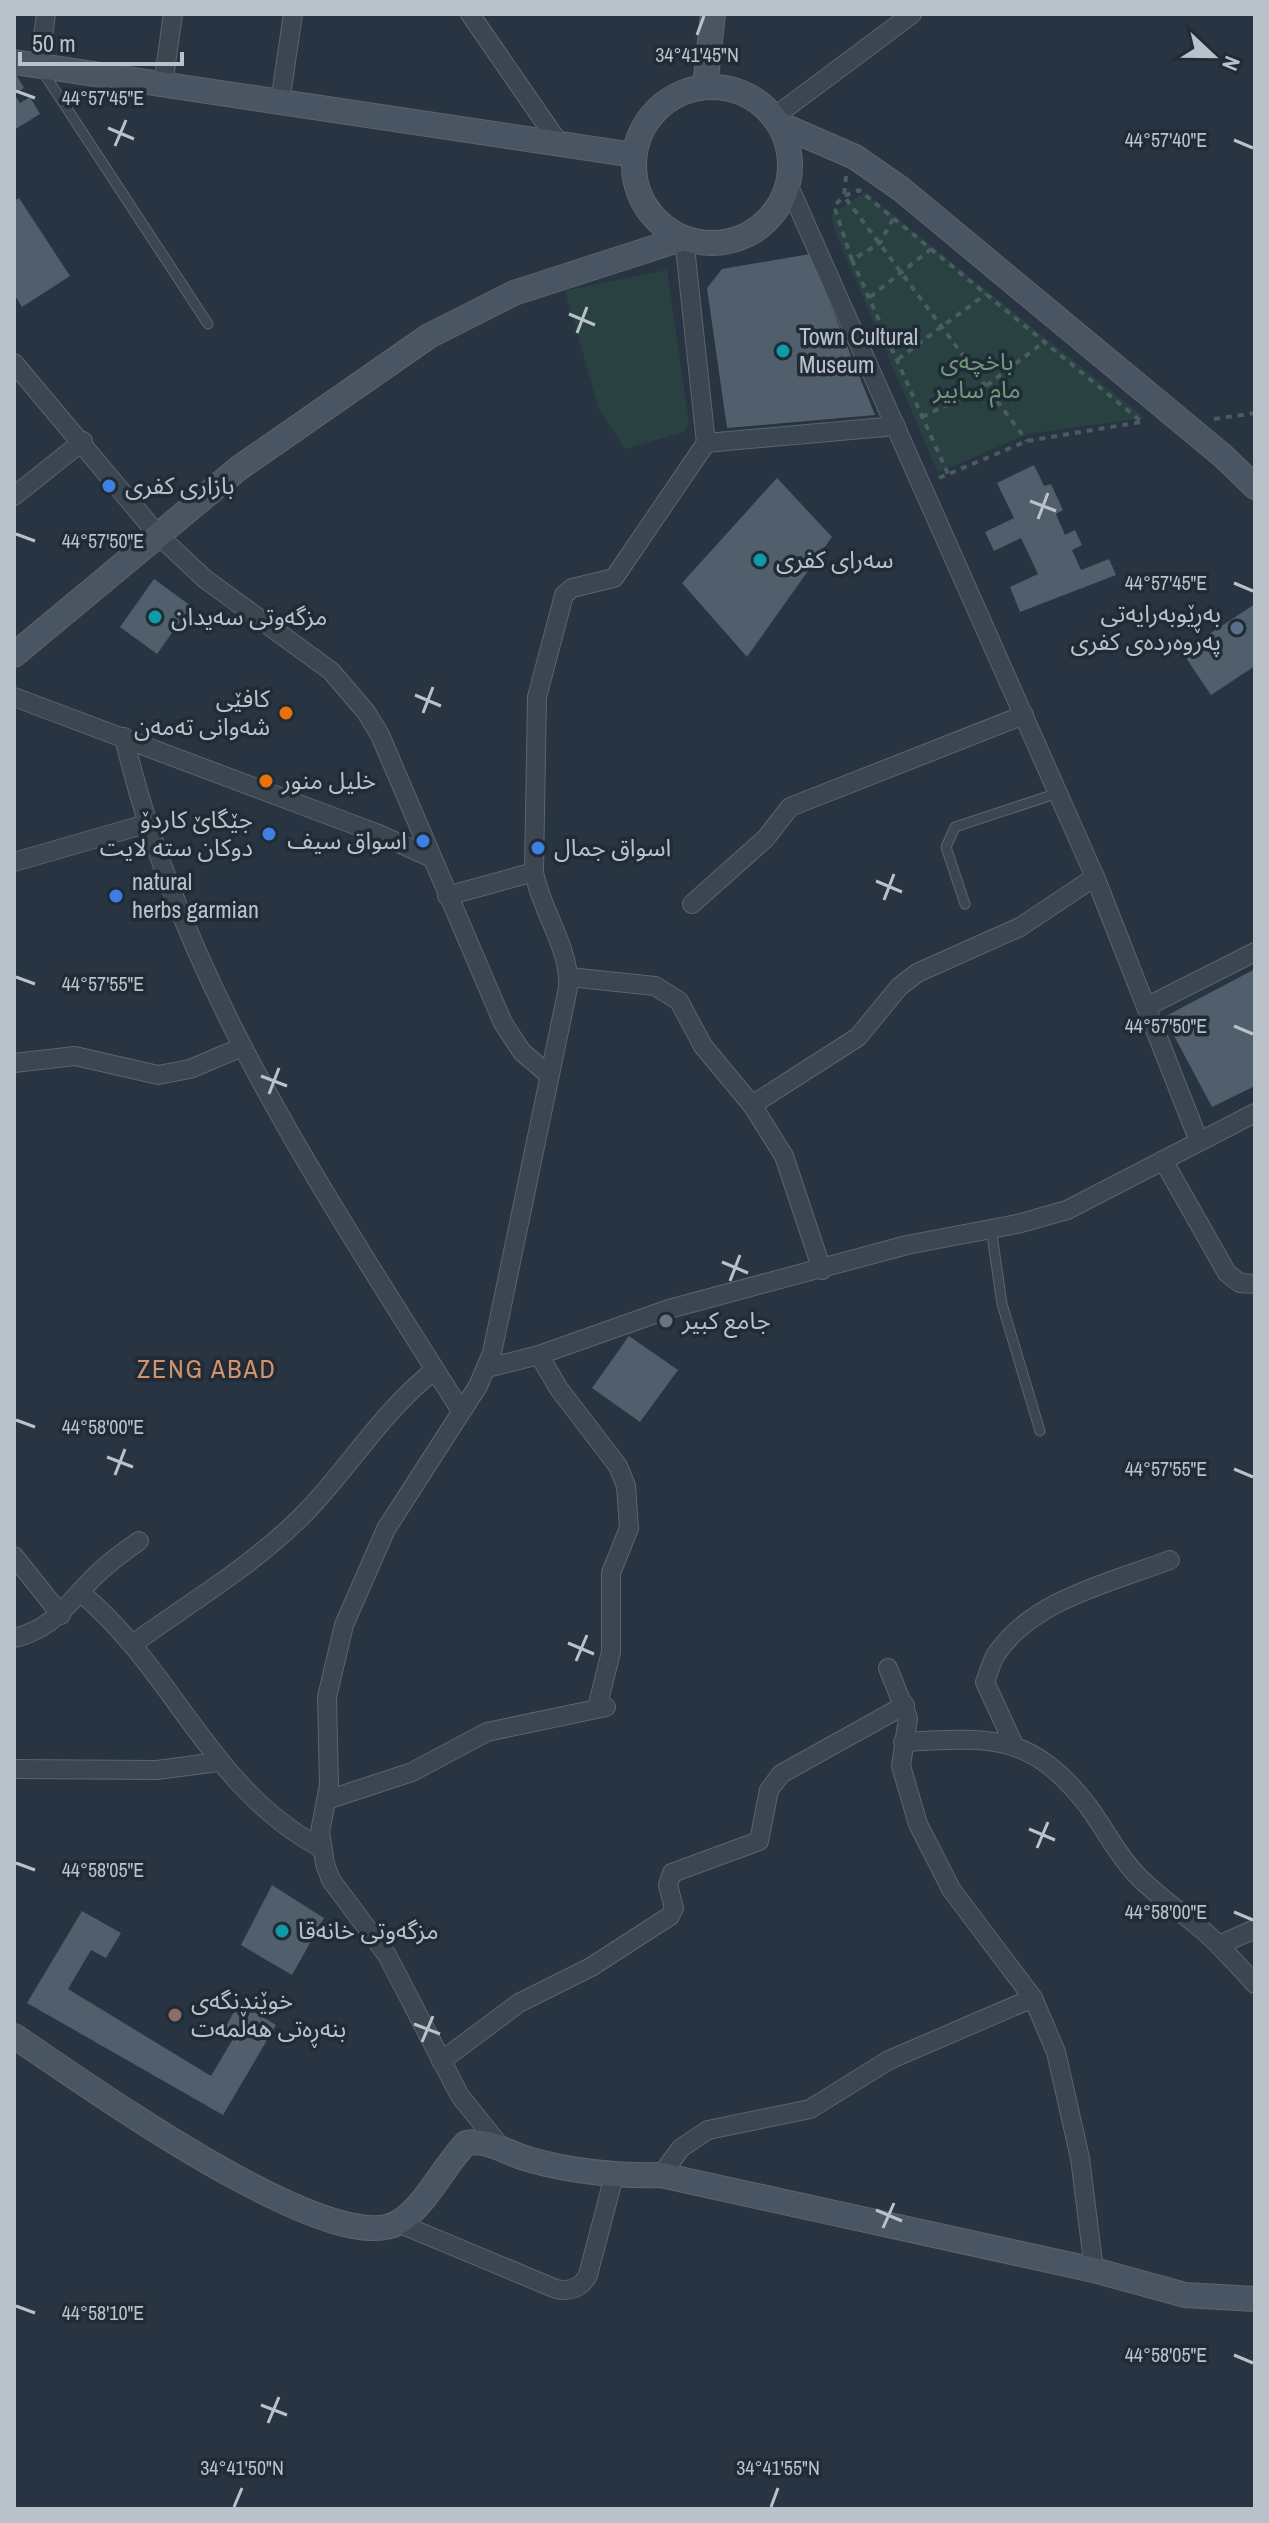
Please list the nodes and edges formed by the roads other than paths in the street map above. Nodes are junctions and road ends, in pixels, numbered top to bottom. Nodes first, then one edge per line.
1 (46, 14) edge
2 (173, 14) edge
3 (293, 14) edge
4 (470, 14) edge
5 (713, 14) edge
6 (912, 14) edge
7 (14, 62) edge
8 (39, 66) junction
9 (163, 85) junction
10 (705, 86) junction
11 (280, 102) junction
12 (777, 120) junction
13 (559, 143) junction
14 (634, 155) junction
15 (788, 184) junction
16 (684, 238) junction
17 (208, 324) dead end
18 (14, 363) edge
19 (896, 426) junction
20 (83, 441) junction
21 (706, 443) junction
22 (1255, 487) edge
23 (14, 496) edge
24 (158, 535) junction
25 (14, 655) edge
26 (14, 697) edge
27 (1024, 715) junction
28 (124, 737) junction
29 (1058, 793) junction
30 (146, 824) junction
31 (432, 858) junction
32 (14, 862) edge
33 (534, 872) junction
34 (1095, 877) junction
35 (447, 896) junction
36 (692, 904) dead end
37 (965, 904) dead end
38 (1255, 952) edge
39 (569, 977) junction
40 (1146, 1007) junction
41 (242, 1047) junction
42 (14, 1063) edge
43 (548, 1074) junction
44 (752, 1105) junction
45 (1255, 1113) edge
46 (1198, 1139) junction
47 (1163, 1160) junction
48 (991, 1228) junction
49 (822, 1270) junction
50 (1255, 1284) edge
51 (539, 1355) junction
52 (487, 1368) junction
53 (435, 1370) junction
54 (461, 1411) junction
55 (1040, 1431) dead end
56 (139, 1541) dead end
57 (14, 1556) edge
58 (1170, 1560) dead end
59 (80, 1592) junction
60 (61, 1615) junction
61 (14, 1638) edge
62 (134, 1643) junction
63 (888, 1668) dead end
64 (905, 1705) junction
65 (903, 1742) junction
66 (1014, 1745) junction
67 (218, 1762) junction
68 (14, 1769) edge
69 (327, 1800) junction
70 (321, 1848) junction
71 (1255, 1929) edge
72 (1219, 1945) junction
73 (1255, 1984) edge
74 (1033, 1998) junction
75 (14, 2036) edge
76 (441, 2061) junction
77 (501, 2147) junction
78 (661, 2175) junction
79 (614, 2176) junction
80 (398, 2223) junction
81 (1094, 2270) junction
82 (1255, 2299) edge

1 - 8 street
2 - 9 street
3 - 11 street
4 - 13 street
5 - 10 street
6 - 12 street
7 - 8 street
8 - 9 street
8 - 17 lane
9 - 11 street
10 - 12 street
10 - 14 street
11 - 13 street
12 - 15 street
12 - 22 street
13 - 14 street
14 - 16 street
15 - 16 street
15 - 19 street
16 - 21 street
16 - 24 street
18 - 20 street
19 - 21 street
19 - 27 street
20 - 23 street
20 - 24 street
21 - 33 street
24 - 25 street
24 - 31 street
26 - 28 street
27 - 29 street
27 - 36 street
28 - 30 street
28 - 31 street
29 - 34 street
29 - 37 lane
30 - 32 street
30 - 41 street
31 - 35 street
33 - 35 street
33 - 39 street
34 - 40 street
34 - 44 street
35 - 43 street
38 - 40 street
39 - 43 street
39 - 44 street
40 - 46 street
41 - 42 street
41 - 53 street
43 - 52 street
44 - 49 street
45 - 46 street
46 - 47 street
47 - 48 street
47 - 50 street
48 - 49 street
48 - 55 lane
49 - 51 street
51 - 52 street
51 - 69 street
52 - 54 street
53 - 54 street
53 - 62 street
54 - 69 street
56 - 59 street
57 - 60 street
58 - 66 street
59 - 60 street
59 - 62 street
60 - 61 street
62 - 67 street
63 - 64 street
64 - 65 street
64 - 76 street
65 - 66 street
65 - 74 street
66 - 72 street
67 - 68 street
67 - 70 street
69 - 70 street
70 - 76 street
71 - 72 street
72 - 73 street
74 - 78 street
74 - 81 street
75 - 80 street
76 - 77 street
77 - 79 street
77 - 80 street
78 - 79 street
78 - 81 street
79 - 80 street
81 - 82 street

